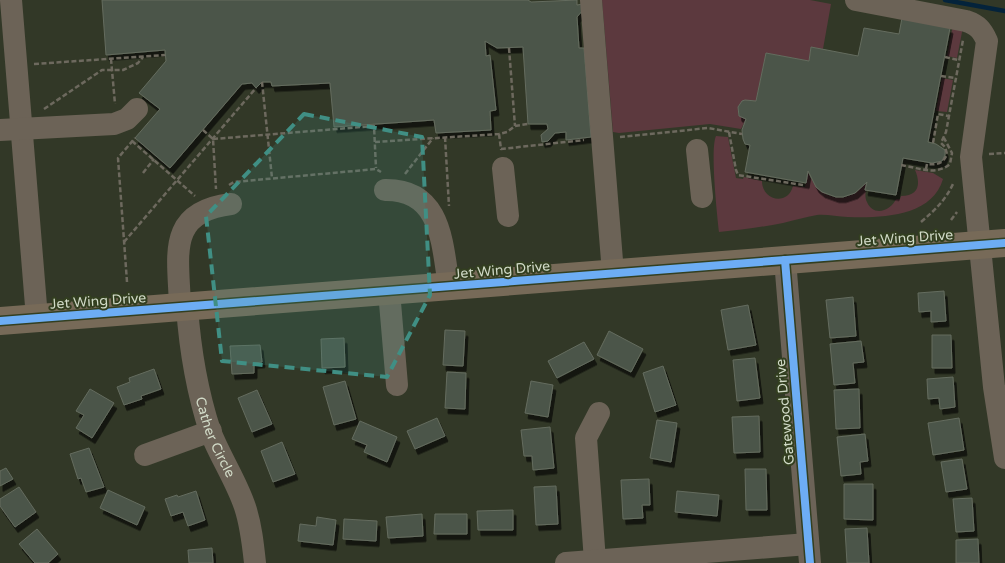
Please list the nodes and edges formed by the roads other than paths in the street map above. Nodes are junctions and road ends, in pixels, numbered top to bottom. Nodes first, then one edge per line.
1 (12, 0) edge
2 (591, 0) edge
3 (856, 0) edge
4 (137, 109) dead end
5 (11, 129) edge
6 (697, 150) dead end
7 (503, 168) dead end
8 (390, 181) road end
9 (224, 194) road end
10 (702, 197) dead end
11 (508, 216) dead end
12 (993, 244) edge
13 (785, 260) junction
14 (613, 273) junction
15 (449, 286) junction
16 (389, 291) junction
17 (183, 308) junction
18 (37, 318) junction
19 (0, 321) edge
20 (397, 385) dead end
21 (599, 413) dead end
22 (211, 431) junction
23 (145, 455) dead end
24 (1005, 458) edge
25 (809, 553) edge
26 (595, 561) junction
27 (255, 563) edge
28 (566, 563) edge

1 - 5 street
2 - 14 street
3 - 12 street
4 - 5 street
5 - 18 street
6 - 10 street
7 - 11 street
8 - 15 street
9 - 17 street, Cather Circle
12 - 13 main road, Jet Wing Drive
12 - 24 street
13 - 14 main road, Jet Wing Drive
13 - 25 street, Gatewood Drive
14 - 15 main road, Jet Wing Drive
15 - 16 main road, Jet Wing Drive
16 - 17 main road, Jet Wing Drive
16 - 20 street
17 - 18 main road, Jet Wing Drive
17 - 22 street, Cather Circle
18 - 19 main road, Jet Wing Drive
21 - 26 street
22 - 23 street
22 - 27 street, Cather Circle
25 - 26 street
26 - 28 street

